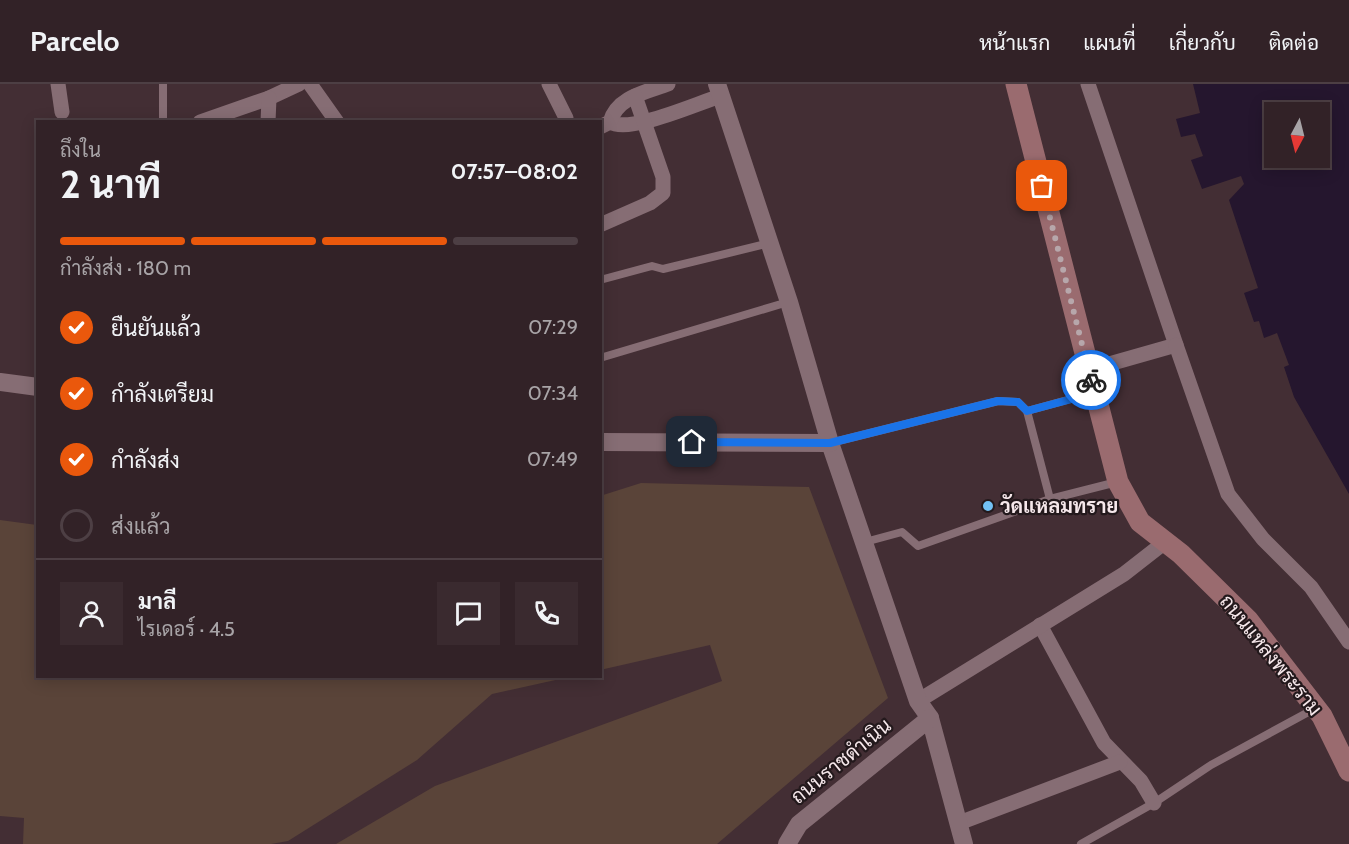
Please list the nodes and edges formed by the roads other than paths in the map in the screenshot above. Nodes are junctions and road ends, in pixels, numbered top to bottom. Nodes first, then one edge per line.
1 (57, 84) edge
2 (163, 84) edge
3 (299, 84) edge
4 (310, 84) edge
5 (549, 84) edge
6 (668, 84) edge
7 (1016, 84) edge
8 (1088, 84) edge
9 (719, 90) edge
10 (635, 96) junction
11 (269, 98) junction
12 (63, 112) dead end
13 (566, 118) dead end
14 (163, 120) edge
15 (206, 120) edge
16 (268, 120) edge
17 (336, 120) edge
18 (645, 121) junction
19 (605, 125) edge
20 (602, 224) edge
21 (770, 243) junction
22 (602, 279) edge
23 (789, 302) junction
24 (1176, 345) junction
25 (602, 357) edge
26 (1088, 370) junction
27 (0, 382) edge
28 (36, 387) edge
29 (1094, 393) junction
30 (1027, 411) junction
31 (602, 442) edge
32 (830, 443) junction
33 (1118, 482) junction
34 (1050, 499) junction
35 (1165, 542) junction
36 (864, 543) junction
37 (1040, 625) junction
38 (1349, 642) edge
39 (918, 701) junction
40 (1315, 708) junction
41 (930, 718) junction
42 (1120, 762) junction
43 (1349, 771) edge
44 (1154, 803) junction
45 (958, 823) junction
46 (787, 844) edge
47 (964, 844) edge
48 (1081, 844) edge

1 - 12 street
2 - 14 lane
3 - 11 street
4 - 17 street
5 - 13 street
6 - 10 street
7 - 26 main road, ถนนแหล่งพระราม
8 - 24 street
9 - 18 street
9 - 21 street
10 - 18 street
10 - 19 street
11 - 15 street
11 - 16 street
18 - 19 street
18 - 20 street
21 - 22 lane
21 - 23 street
23 - 25 lane
23 - 32 street
24 - 26 street
24 - 38 street
26 - 29 main road, ถนนแหล่งพระราม
27 - 28 street
29 - 30 lane
29 - 33 main road, ถนนแหล่งพระราม
30 - 32 lane
30 - 34 lane
31 - 32 street
32 - 36 street
33 - 34 lane
33 - 35 main road, ถนนแหล่งพระราม
34 - 36 lane
35 - 37 street
35 - 40 main road, ถนนแหล่งพระราม
36 - 39 street
37 - 39 street
37 - 42 street
39 - 41 street
40 - 43 main road, ถนนแหล่งพระราม
40 - 44 lane
41 - 45 street
41 - 46 street, ถนนราชดำเนิน
42 - 44 street
42 - 45 street
44 - 48 lane
45 - 47 street

